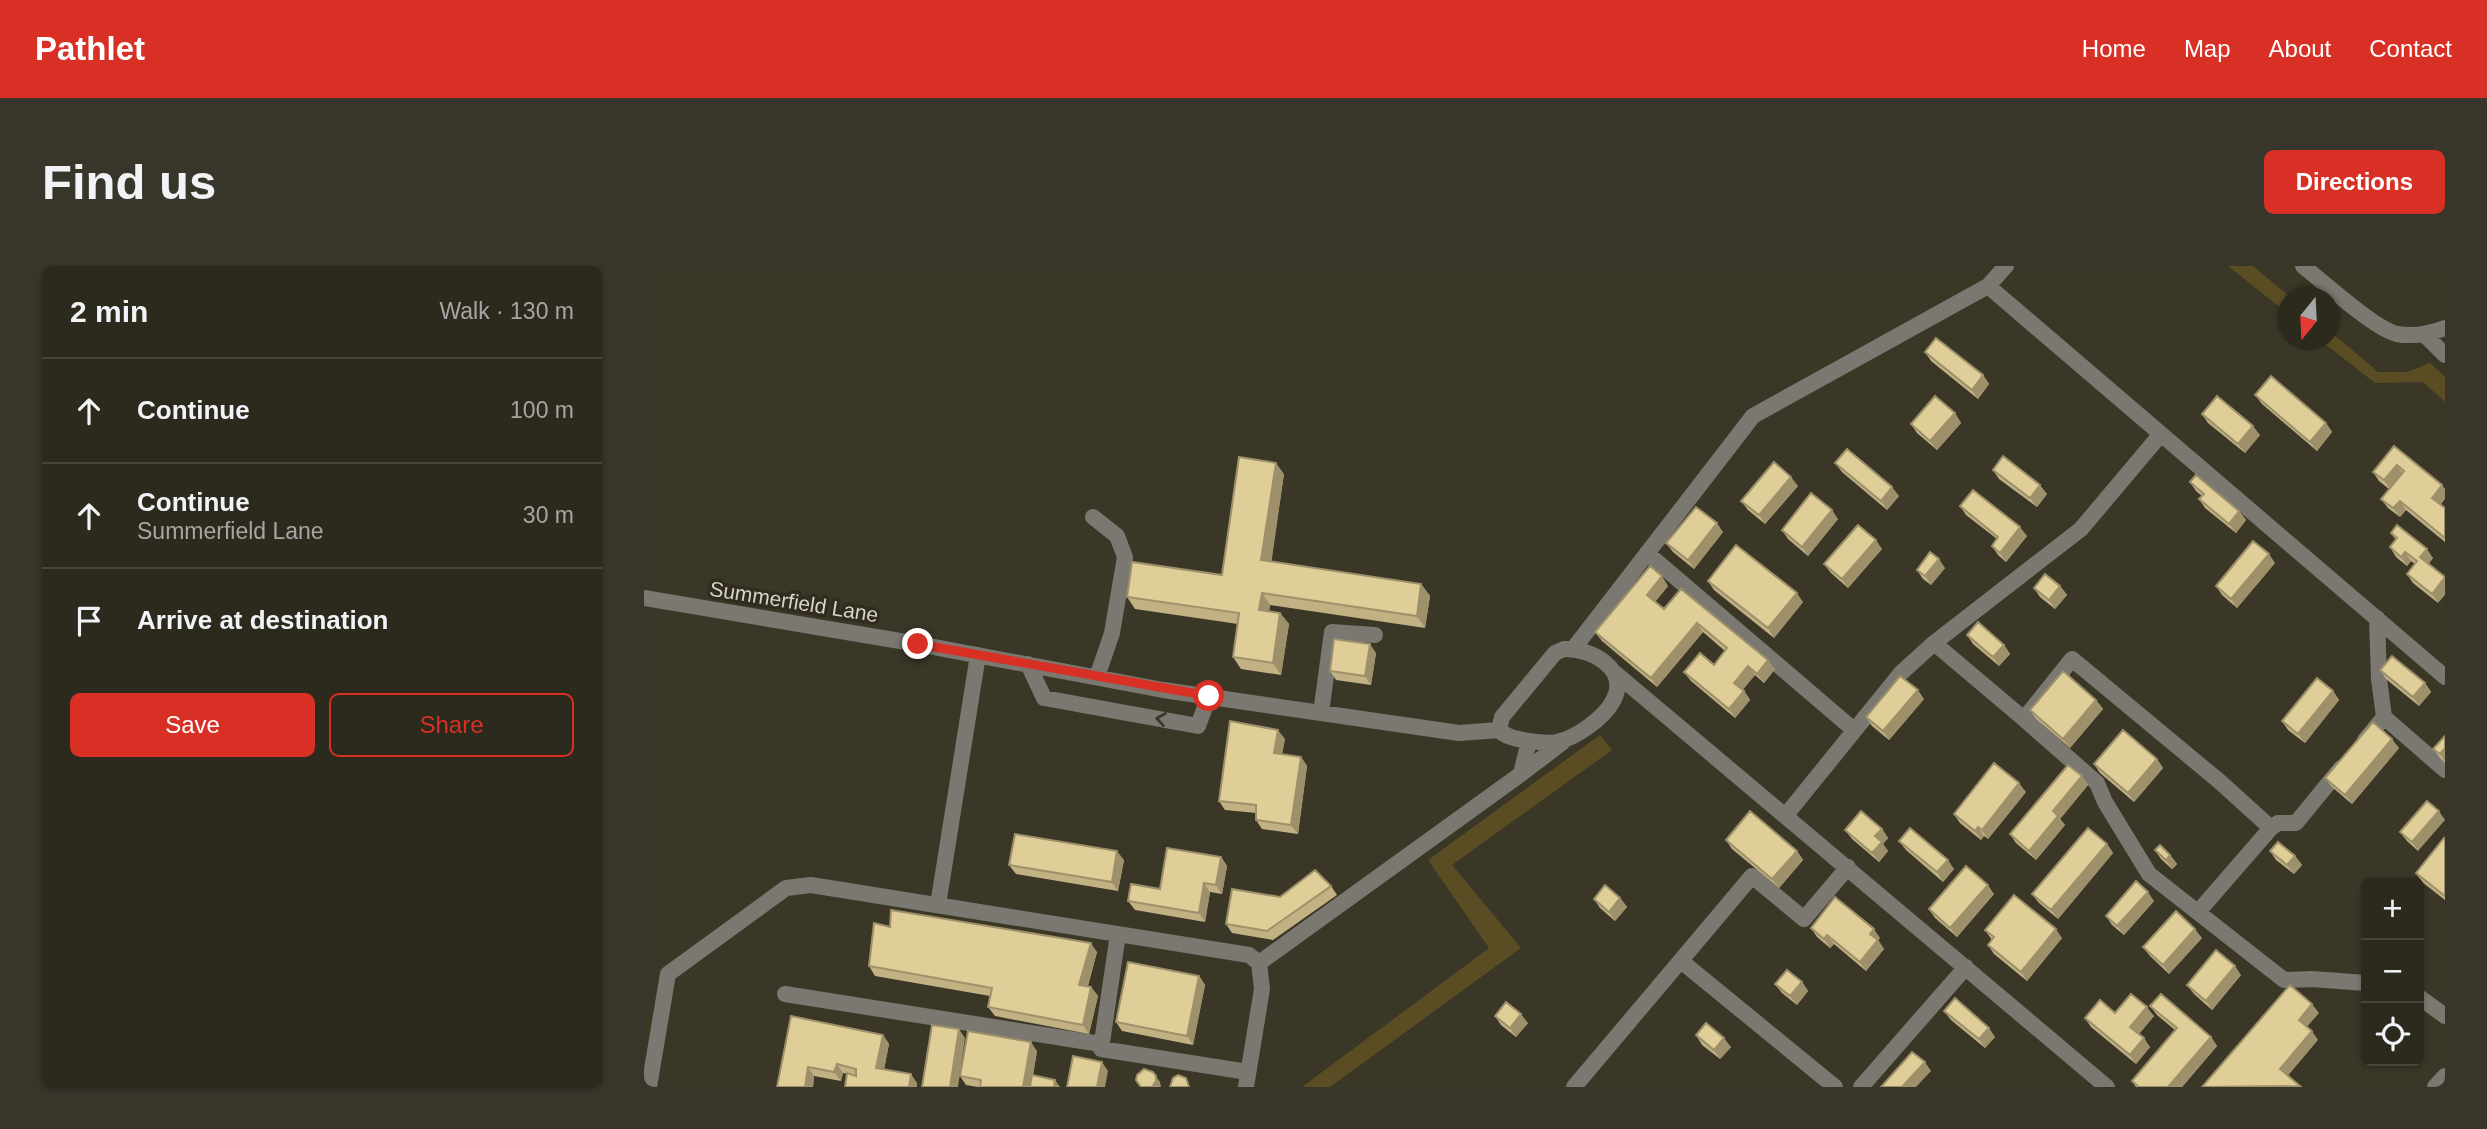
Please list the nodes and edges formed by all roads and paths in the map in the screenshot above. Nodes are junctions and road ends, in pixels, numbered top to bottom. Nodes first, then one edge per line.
1 (2006, 266) edge
2 (2303, 266) edge
3 (1988, 286) junction
4 (2445, 328) edge
5 (2425, 335) junction
6 (2445, 355) edge
7 (2161, 434) junction
8 (1093, 517) dead end
9 (1647, 553) junction
10 (644, 598) edge
11 (2377, 618) junction
12 (1375, 635) dead end
13 (1934, 643) junction
14 (1574, 648) junction
15 (978, 655) junction
16 (1028, 664) junction
17 (1614, 672) junction
18 (1097, 677) junction
19 (2445, 677) edge
20 (1209, 696) junction
21 (1654, 704) junction
22 (1321, 713) junction
23 (1602, 716) junction
24 (2384, 717) junction
25 (2024, 719) junction
26 (1499, 730) junction
27 (1854, 730) junction
28 (1568, 739) junction
29 (1530, 741) junction
30 (2445, 770) edge
31 (1521, 774) junction
32 (1786, 815) junction
33 (2272, 828) junction
34 (1848, 867) junction
35 (938, 905) junction
36 (2198, 912) junction
37 (1118, 934) junction
38 (1681, 961) junction
39 (1259, 963) junction
40 (1966, 967) junction
41 (2361, 983) edge
42 (785, 994) dead end
43 (2424, 1001) edge
44 (2445, 1016) edge
45 (1101, 1044) junction
46 (2092, 1074) junction
47 (2445, 1076) edge
48 (1247, 1079) edge
49 (649, 1087) edge
50 (1574, 1087) edge
51 (1835, 1087) edge
52 (1861, 1087) edge
53 (2080, 1087) edge
54 (2107, 1087) edge
55 (2435, 1087) edge

1 - 3 street
2 - 5 street
3 - 7 street
3 - 9 street
4 - 5 street
5 - 6 street
7 - 11 street
7 - 13 street
8 - 18 street
9 - 14 street
9 - 27 street
10 - 15 street, Summerfield Lane
11 - 19 street
11 - 24 street
12 - 22 street
13 - 25 street
13 - 27 street
14 - 17 street
14 - 26 street
15 - 16 street, Summerfield Lane
15 - 35 street
16 - 18 street, Summerfield Lane
20 -> 16 street
17 - 21 street
17 - 23 street
18 - 20 street, Summerfield Lane
20 - 22 street, Summerfield Lane
21 - 23 street
21 - 32 street
22 - 26 street, Summerfield Lane
23 - 28 street
24 - 30 street
24 - 33 street
25 - 33 street
25 - 36 street
26 - 29 street
27 - 32 street
28 - 29 street
28 - 31 street
29 - 31 street
31 - 39 street
32 - 34 street
33 - 36 street
34 - 38 street
34 - 40 street
35 - 37 street
35 - 49 street
36 - 41 street
37 - 39 street
37 - 45 street
38 - 50 street
38 - 51 street
39 - 48 street
40 - 46 street
40 - 52 street
42 - 45 street
43 - 44 street
45 - 48 street
46 - 53 street
46 - 54 street
47 - 55 street

